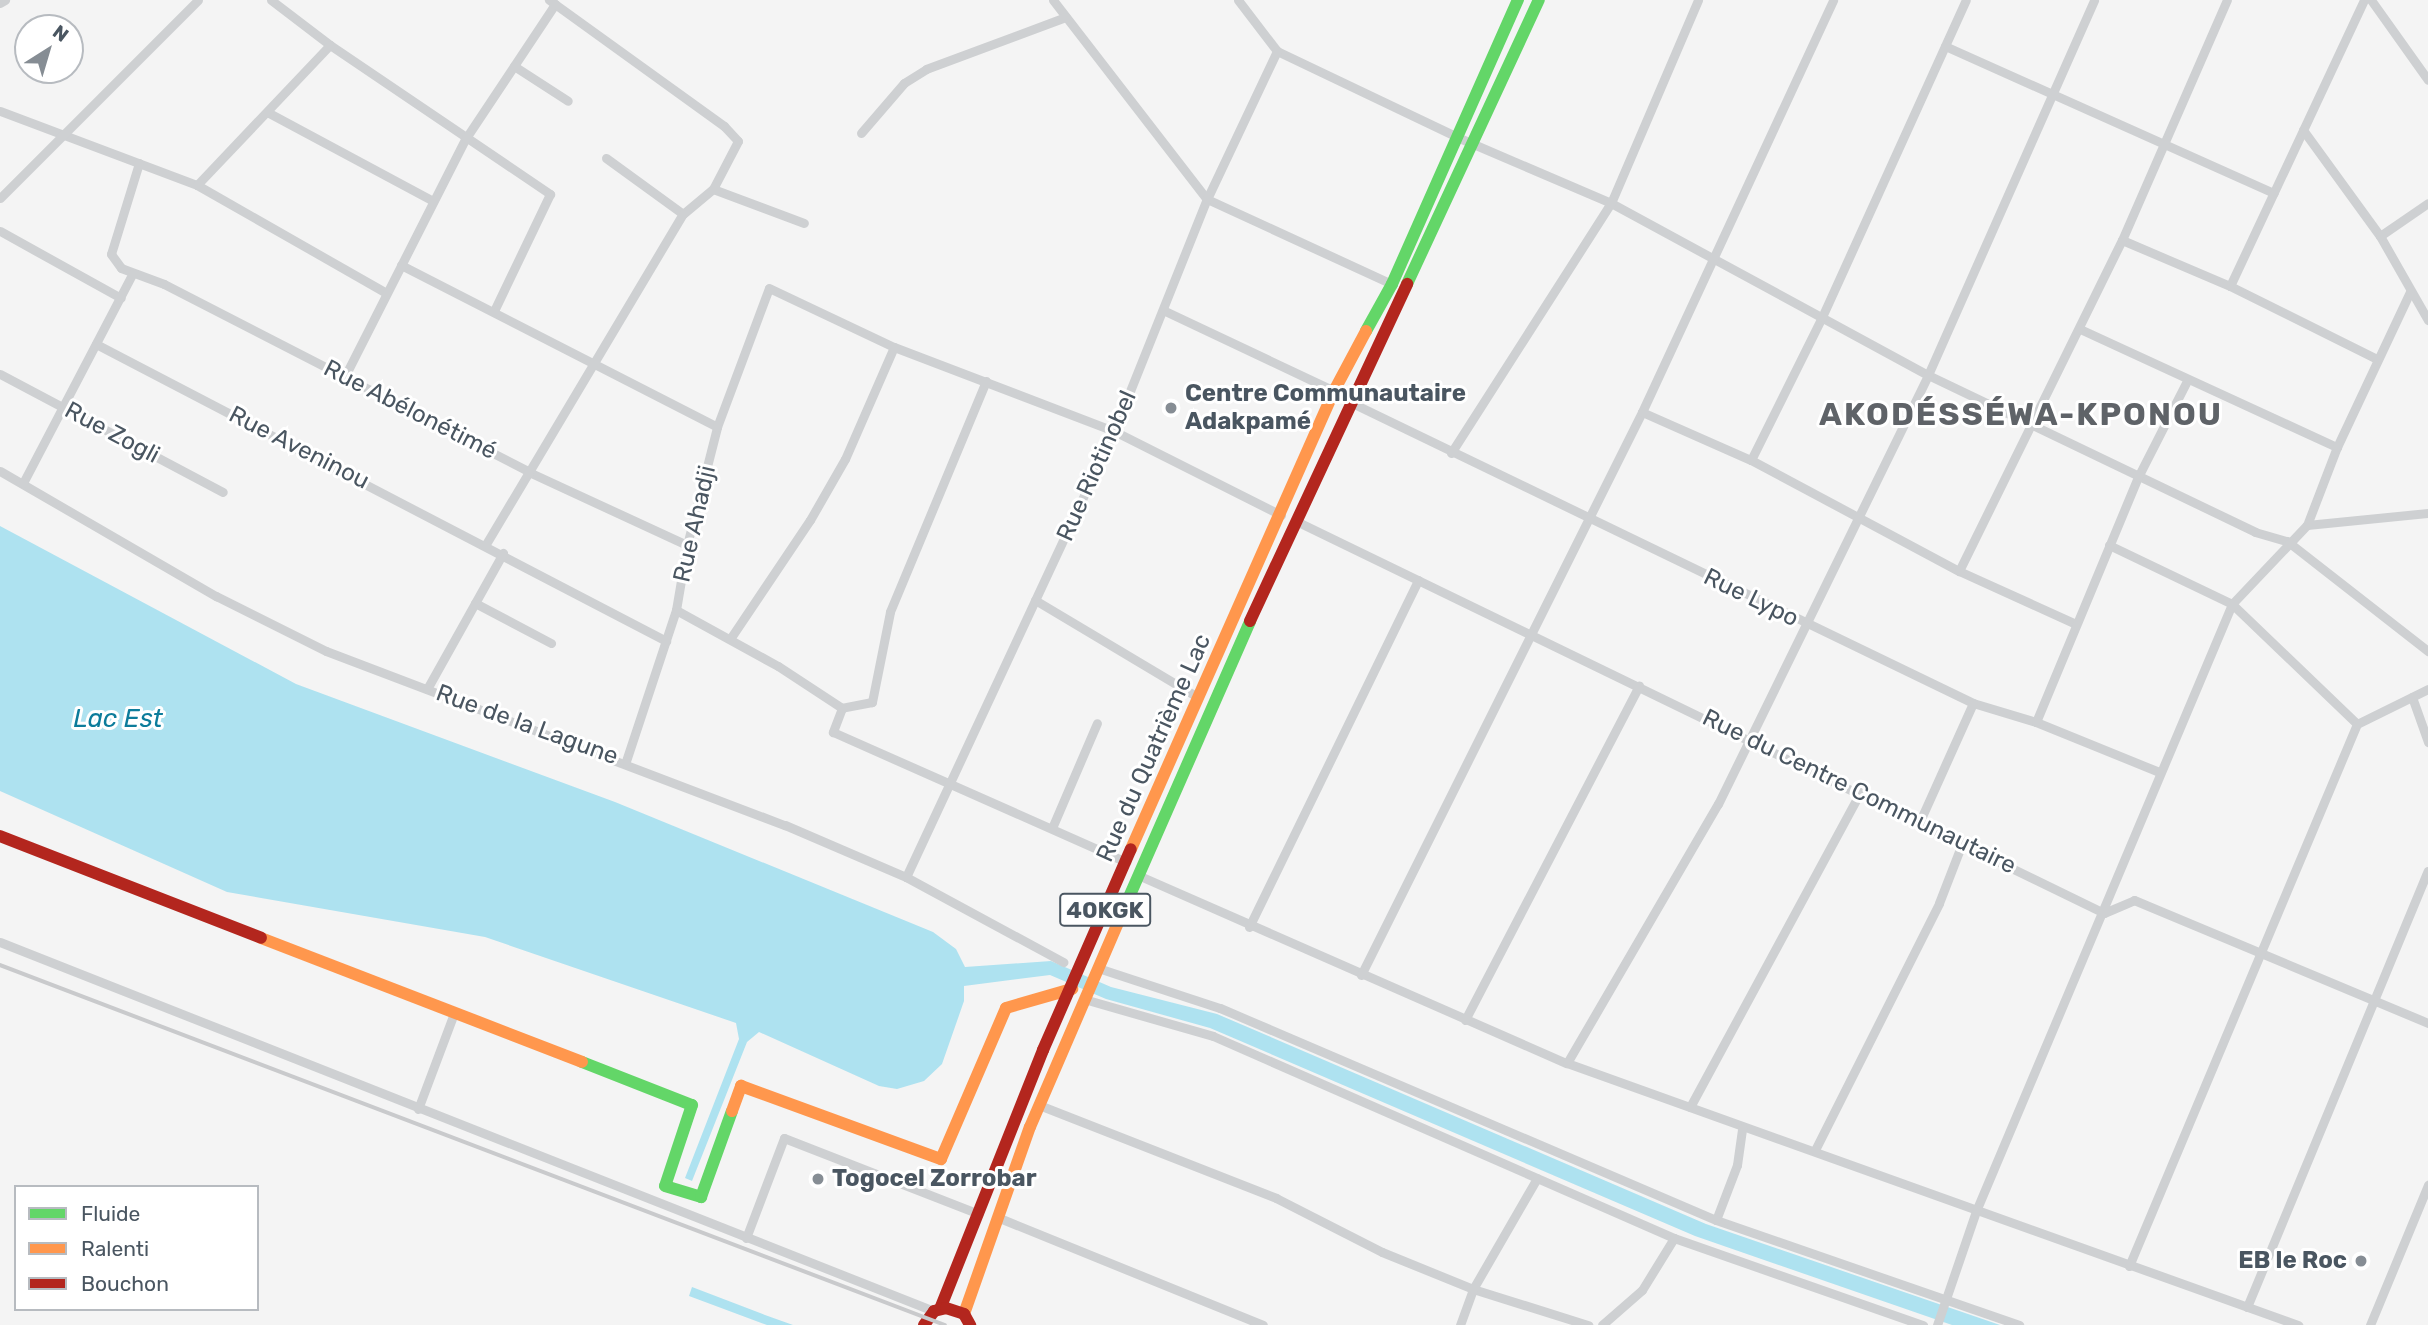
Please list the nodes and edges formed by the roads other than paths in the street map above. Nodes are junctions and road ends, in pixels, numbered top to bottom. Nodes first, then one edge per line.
1 (5, 0) edge
2 (198, 0) edge
3 (271, 0) edge
4 (1053, 0) edge
5 (1238, 0) edge
6 (1518, 0) edge
7 (1539, 0) edge
8 (1698, 0) edge
9 (1966, 0) edge
10 (2094, 0) edge
11 (2227, 0) edge
12 (2364, 0) edge
13 (2371, 0) edge
14 (1831, 1) edge
15 (552, 2) edge
16 (0, 3) edge
17 (1066, 17) junction
18 (330, 45) junction
19 (1945, 46) junction
20 (1277, 51) junction
21 (514, 66) junction
22 (2428, 80) edge
23 (2050, 97) junction
24 (568, 101) dead end
25 (0, 111) edge
26 (269, 113) junction
27 (2303, 130) junction
28 (861, 133) dead end
29 (65, 134) junction
30 (1457, 137) junction
31 (466, 138) junction
32 (1474, 143) junction
33 (2162, 145) junction
34 (606, 158) dead end
35 (139, 163) junction
36 (197, 185) junction
37 (713, 189) junction
38 (2274, 193) junction
39 (0, 198) edge
40 (1207, 198) junction
41 (433, 201) junction
42 (1611, 203) junction
43 (2428, 203) edge
44 (683, 214) junction
45 (804, 223) dead end
46 (0, 231) edge
47 (2380, 236) junction
48 (2122, 240) junction
49 (1714, 260) junction
50 (401, 265) junction
51 (133, 273) junction
52 (1392, 284) junction
53 (2230, 286) junction
54 (2410, 292) junction
55 (386, 293) junction
56 (121, 298) junction
57 (494, 311) junction
58 (1165, 311) junction
59 (1822, 317) junction
60 (2428, 320) edge
61 (2080, 329) junction
62 (96, 344) junction
63 (894, 347) junction
64 (2377, 359) junction
65 (592, 363) junction
66 (0, 374) edge
67 (1928, 375) junction
68 (345, 376) junction
69 (2188, 381) junction
70 (986, 382) junction
71 (1334, 391) junction
72 (1352, 403) junction
73 (62, 406) junction
74 (1642, 412) junction
75 (2034, 424) junction
76 (718, 427) junction
77 (1114, 431) junction
78 (2337, 447) junction
79 (1451, 453) junction
80 (1751, 460) junction
81 (0, 471) edge
82 (531, 473) junction
83 (2138, 477) junction
84 (23, 483) junction
85 (223, 492) dead end
86 (2426, 513) edge
87 (1281, 515) junction
88 (1858, 516) junction
89 (1590, 518) junction
90 (1296, 521) junction
91 (2307, 525) junction
92 (2287, 541) junction
93 (486, 544) junction
94 (687, 545) junction
95 (2109, 545) junction
96 (503, 553) junction
97 (1959, 571) junction
98 (1254, 576) junction
99 (1418, 580) junction
100 (1267, 581) junction
101 (1035, 600) junction
102 (475, 603) junction
103 (2232, 604) junction
104 (676, 610) junction
105 (2076, 624) junction
106 (1805, 625) junction
107 (1533, 635) junction
108 (730, 639) junction
109 (666, 641) junction
110 (551, 643) dead end
111 (2428, 651) edge
112 (1639, 686) junction
113 (427, 688) junction
114 (2428, 689) edge
115 (2413, 697) junction
116 (1198, 698) junction
117 (1973, 703) junction
118 (842, 708) junction
119 (2036, 722) junction
120 (1097, 723) dead end
121 (2357, 724) junction
122 (1749, 739) junction
123 (2428, 741) edge
124 (626, 761) junction
125 (2159, 772) junction
126 (949, 783) junction
127 (1860, 792) junction
128 (1920, 821) junction
129 (1052, 828) junction
130 (0, 836) edge
131 (1963, 842) junction
132 (1126, 862) junction
133 (2428, 871) edge
134 (1140, 876) junction
135 (906, 877) junction
136 (2104, 913) junction
137 (1249, 927) junction
138 (0, 942) edge
139 (2261, 951) junction
140 (1063, 962) dead end
141 (1098, 968) junction
142 (1361, 975) junction
143 (1072, 989) junction
144 (1084, 999) junction
145 (2374, 999) junction
146 (454, 1013) junction
147 (1465, 1020) junction
148 (2428, 1023) edge
149 (1567, 1063) junction
150 (1039, 1105) junction
151 (1690, 1107) junction
152 (418, 1109) junction
153 (1742, 1128) junction
154 (1815, 1150) junction
155 (1537, 1178) junction
156 (2428, 1185) edge
157 (1976, 1210) junction
158 (979, 1214) junction
159 (997, 1217) junction
160 (1716, 1220) junction
161 (746, 1238) junction
162 (1674, 1238) junction
163 (2129, 1266) junction
164 (1473, 1289) junction
165 (1946, 1301) junction
166 (2247, 1307) junction
167 (937, 1310) junction
168 (967, 1320) edge
169 (924, 1325) edge
170 (1263, 1325) edge
171 (1460, 1325) edge
172 (1588, 1325) edge
173 (1602, 1325) edge
174 (1923, 1325) edge
175 (1937, 1325) edge
176 (2020, 1325) edge
177 (2298, 1325) edge
178 (2370, 1325) edge

1 - 16 street
2 - 29 street
3 - 18 street
4 - 17 street
5 - 20 street
6 - 30 main road, Rue du Quatrième Lac
7 - 32 main road, Rue du Quatrième Lac
8 - 42 street
9 - 19 street
10 - 23 street
11 - 33 street
12 - 27 street
13 - 22 street
14 - 49 street
15 - 21 street
15 - 37 street
17 - 28 street
17 - 40 street
18 - 26 street
18 - 31 street
19 - 23 street
19 - 59 street
20 - 30 street
20 - 40 street, Rue Riotinobel
21 - 24 street
21 - 31 street
23 - 33 street
23 - 67 street
25 - 29 street
26 - 36 street
26 - 41 street
27 - 38 street
27 - 47 street
29 - 35 street
29 - 39 street
30 - 32 street
30 - 52 main road, Rue du Quatrième Lac
31 - 41 street
31 - 57 street
32 - 42 street
32 - 72 main road, Rue du Quatrième Lac
33 - 38 street
33 - 48 street
34 - 44 street
35 - 36 street
35 - 51 street
36 - 55 street
37 - 44 street
37 - 45 street
38 - 53 street
40 - 52 street
40 - 58 street, Rue Riotinobel
41 - 50 street
42 - 49 street
42 - 79 street
43 - 47 street
44 - 65 street
46 - 56 street
47 - 54 street
48 - 53 street
48 - 61 street
49 - 59 street
49 - 74 street
50 - 55 street
50 - 57 street
51 - 56 street
51 - 68 street, Rue Abélonétimé
52 - 71 main road, Rue du Quatrième Lac
53 - 64 street
54 - 60 street
54 - 64 street
55 - 68 street
56 - 62 street
57 - 65 street
58 - 71 street
58 - 77 street, Rue Riotinobel
59 - 67 street
59 - 80 street
61 - 69 street
61 - 75 street
62 - 73 street
62 - 93 street, Rue Aveninou
63 - 70 street
63 - 76 street, Rue Ahadji
63 - 108 street
64 - 78 street
65 - 76 street
65 - 82 street
66 - 73 street, Rue Zogli
67 - 75 street
67 - 88 street
68 - 82 street, Rue Abélonétimé
69 - 78 street
69 - 83 street
70 - 77 street
70 - 118 street
71 - 87 main road, Rue du Quatrième Lac
72 - 79 street, Rue Lypo
72 - 90 main road, Rue du Quatrième Lac
73 - 84 street
73 - 85 street, Rue Zogli
74 - 80 street
74 - 89 street
75 - 83 street
75 - 97 street
76 - 94 street, Rue Ahadji
77 - 87 street
77 - 101 street, Rue Riotinobel
78 - 91 street
79 - 89 street, Rue Lypo
80 - 88 street
81 - 84 street, Rue de la Lagune
82 - 93 street
82 - 94 street, Rue Abélonétimé
83 - 92 street
83 - 95 street
84 - 113 street, Rue de la Lagune
86 - 91 street
87 - 98 main road, Rue du Quatrième Lac / 40KGK
88 - 97 street
88 - 106 street
89 - 106 street, Rue Lypo
89 - 107 street
90 - 99 street, Rue du Centre Communautaire
90 - 100 main road, Rue du Quatrième Lac
91 - 92 street
92 - 103 street
92 - 111 street
93 - 96 street, Rue Aveninou
94 - 104 street, Rue Ahadji
95 - 103 street
95 - 105 street
96 - 102 street
96 - 109 street, Rue Aveninou
97 - 105 street
98 - 100 main road
98 - 116 main road, Rue du Quatrième Lac / 40KGK
99 - 107 street, Rue du Centre Communautaire
99 - 137 street
100 - 134 main road, Rue du Quatrième Lac / 40KGK
101 - 116 street
101 - 126 street, Rue Riotinobel
102 - 110 street
102 - 113 street
103 - 121 street
103 - 125 street
104 - 108 street
104 - 109 street, Rue Ahadji
105 - 119 street
106 - 117 street, Rue Lypo
106 - 122 street
107 - 112 street, Rue du Centre Communautaire
107 - 142 street
108 - 118 street
109 - 124 street, Rue Ahadji
112 - 122 street, Rue du Centre Communautaire
112 - 147 street
113 - 124 street, Rue de la Lagune
114 - 115 street
115 - 121 street
115 - 123 street
116 - 132 main road, Rue du Quatrième Lac / 40KGK
117 - 119 street, Rue Lypo
117 - 128 street
118 - 126 street
119 - 125 street, Rue Lypo
120 - 129 street
121 - 139 street
122 - 127 street, Rue du Centre Communautaire
122 - 149 street
124 - 135 street, Rue de la Lagune
125 - 136 street
126 - 129 street
126 - 135 street, Rue Riotinobel
127 - 128 street, Rue du Centre Communautaire
127 - 151 street
128 - 131 street, Rue du Centre Communautaire
129 - 132 street
130 - 146 main road
131 - 136 street, Rue du Centre Communautaire
131 - 154 street
132 - 143 main road, Rue du Quatrième Lac / 40KGK
133 - 145 street
134 - 137 street
134 - 141 main road, Rue du Quatrième Lac / 40KGK
135 - 140 street, Rue de la Lagune
136 - 139 street
136 - 157 street
137 - 142 street
138 - 152 street
139 - 145 street
139 - 163 street
141 - 144 main road, Rue du Quatrième Lac / 40KGK
141 - 160 street
142 - 147 street
143 - 146 main road
143 - 158 main road, Rue du Quatrième Lac / 40KGK
144 - 150 main road, Rue du Quatrième Lac / 40KGK
144 - 155 street
145 - 148 street
145 - 166 street
146 - 152 street
147 - 149 street
149 - 151 street
150 - 159 main road, Rue du Quatrième Lac / 40KGK
150 - 164 street
151 - 153 street
152 - 161 street
153 - 154 street
153 - 160 street
154 - 157 street
155 - 162 street
155 - 164 street
156 - 178 street
157 - 163 street
157 - 165 street
158 - 161 street
158 - 167 main road, Rue du Quatrième Lac / 40KGK
159 - 168 main road, Rue du Quatrième Lac / 40KGK
159 - 170 street
160 - 165 street
161 - 167 street
162 - 173 street
162 - 174 street
163 - 166 street
164 - 171 street
164 - 172 street
165 - 175 street
165 - 176 street
166 - 177 street
167 - 168 main road, 40KGK
167 - 169 main road, 40KGK

